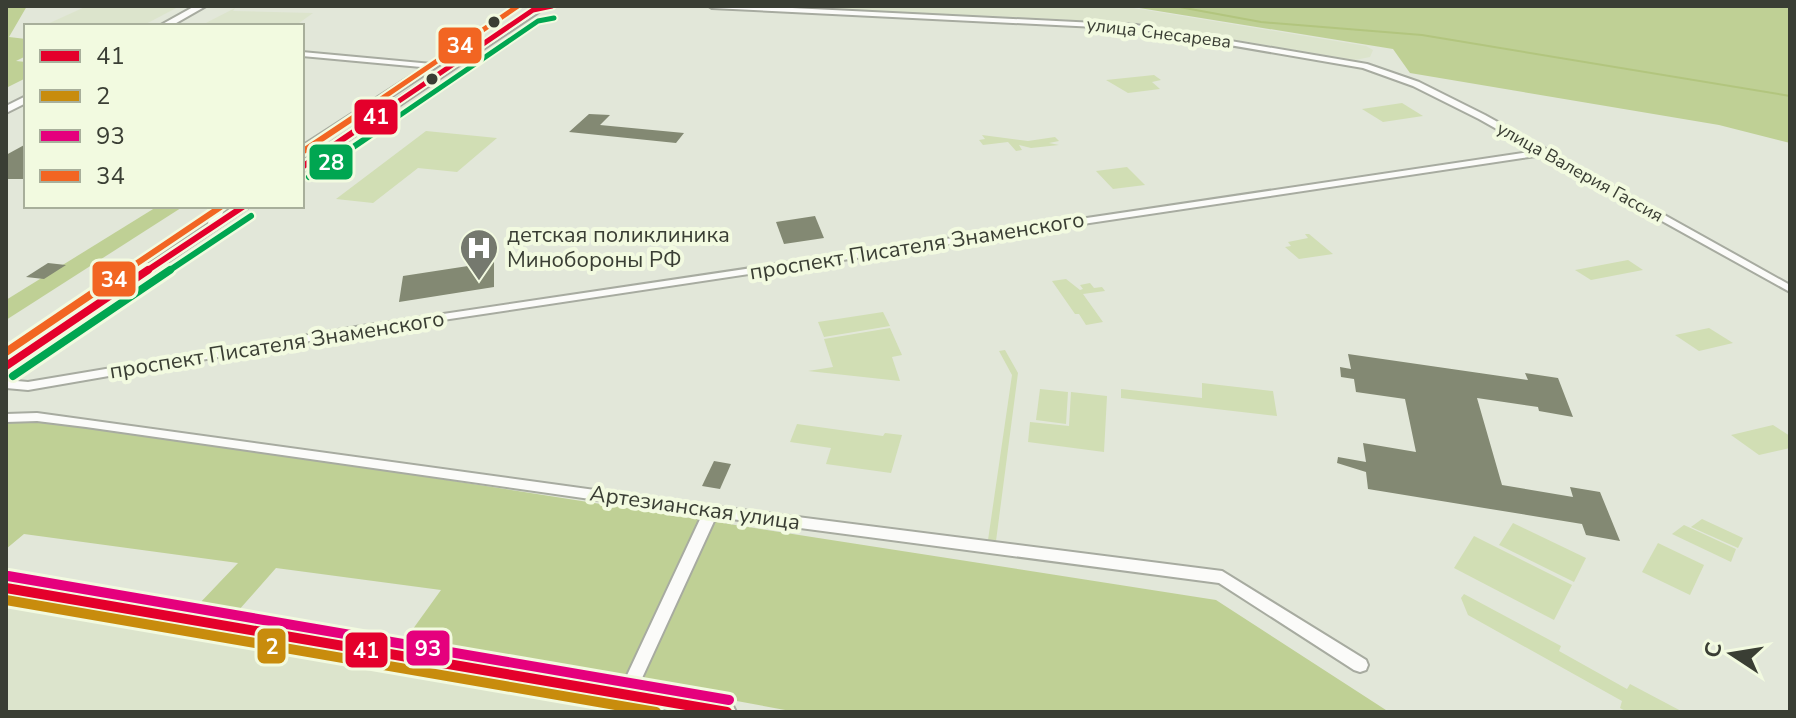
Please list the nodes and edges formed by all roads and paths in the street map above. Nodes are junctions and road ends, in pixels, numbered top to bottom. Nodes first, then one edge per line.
1 (202, 6) edge
2 (524, 6) edge
3 (532, 6) edge
4 (552, 6) edge
5 (712, 6) edge
6 (542, 7) edge
7 (168, 24) edge
8 (304, 54) edge
9 (440, 66) junction
10 (1364, 66) joint
11 (24, 100) edge
12 (6, 110) edge
13 (304, 150) edge
14 (1545, 152) junction
15 (304, 166) edge
16 (216, 208) edge
17 (240, 208) edge
18 (215, 225) junction
19 (1790, 289) edge
20 (6, 366) edge
21 (6, 384) edge
22 (6, 418) edge
23 (711, 511) junction
24 (6, 588) edge
25 (1360, 665) dead end
26 (626, 695) junction
27 (727, 712) edge

1 - 7 street
2 - 9 street
3 - 6 street
4 - 6 street
5 - 10 street, улица Снесарева
6 - 9 street
8 - 9 street
9 - 13 street
9 - 15 street
10 - 14 street, улица Валерия Гассия
11 - 12 street
14 - 19 street, улица Валерия Гассия
14 - 21 street, проспект Писателя Знаменского
16 - 18 street
17 - 18 street
18 - 20 street
22 - 23 street, Артезианская улица
23 - 25 street, Артезианская улица
23 - 26 street
24 - 26 street
26 - 27 street

